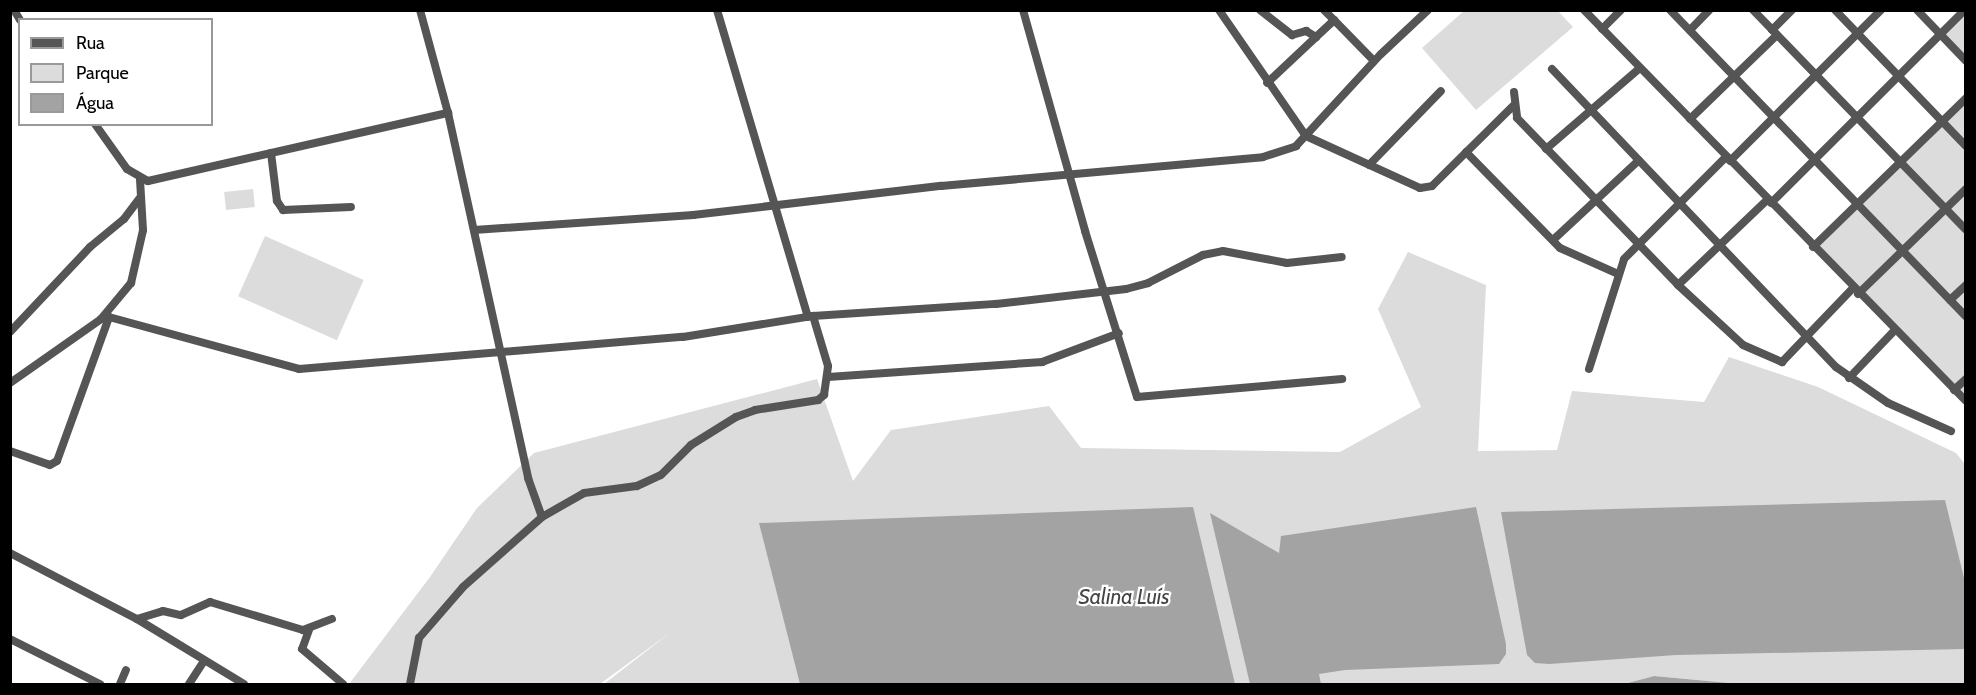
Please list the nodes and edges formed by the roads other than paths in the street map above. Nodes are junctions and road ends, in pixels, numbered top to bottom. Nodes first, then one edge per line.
1 (420, 10) edge
2 (717, 10) edge
3 (1023, 10) edge
4 (1219, 10) edge
5 (1260, 10) edge
6 (1324, 10) edge
7 (1428, 10) edge
8 (1584, 10) edge
9 (1621, 10) edge
10 (1670, 10) edge
11 (1709, 10) edge
12 (1753, 10) edge
13 (1792, 10) edge
14 (1835, 10) edge
15 (1881, 10) edge
16 (1917, 10) edge
17 (1965, 10) edge
18 (1334, 20) junction
19 (1602, 29) junction
20 (1690, 30) junction
21 (1774, 33) junction
22 (1858, 34) junction
23 (1940, 35) junction
24 (1316, 37) junction
25 (1374, 61) junction
26 (1965, 61) edge
27 (1640, 68) junction
28 (1552, 69) dead end
29 (1734, 76) junction
30 (1818, 76) junction
31 (1898, 77) junction
32 (1267, 83) junction
33 (1441, 91) dead end
34 (1514, 92) dead end
35 (1965, 98) edge
36 (1513, 106) junction
37 (1592, 112) junction
38 (448, 113) junction
39 (1774, 118) junction
40 (1690, 119) junction
41 (1858, 119) junction
42 (1941, 121) junction
43 (96, 126) edge
44 (1306, 136) junction
45 (1965, 146) edge
46 (1546, 149) junction
47 (271, 153) junction
48 (1466, 153) junction
49 (1728, 159) junction
50 (1639, 160) junction
51 (1815, 160) junction
52 (1901, 163) junction
53 (1369, 165) junction
54 (1070, 174) junction
55 (140, 178) junction
56 (1965, 189) edge
57 (140, 198) junction
58 (1770, 201) junction
59 (1596, 202) junction
60 (1678, 202) junction
61 (775, 205) junction
62 (1858, 205) junction
63 (351, 207) dead end
64 (1945, 208) junction
65 (474, 230) junction
66 (1965, 230) edge
67 (1553, 240) junction
68 (1637, 242) junction
69 (1719, 245) junction
70 (1813, 247) junction
71 (1905, 252) junction
72 (1341, 257) dead end
73 (1618, 274) junction
74 (1678, 285) junction
75 (1965, 285) edge
76 (1104, 291) junction
77 (1856, 291) junction
78 (1950, 300) junction
79 (1965, 316) edge
80 (810, 317) junction
81 (105, 318) junction
82 (1894, 331) junction
83 (10, 332) edge
84 (1119, 333) junction
85 (1804, 336) junction
86 (498, 352) junction
87 (1590, 369) dead end
88 (828, 377) junction
89 (1849, 378) junction
90 (1342, 379) dead end
91 (1965, 379) edge
92 (10, 383) edge
93 (1954, 390) junction
94 (1965, 401) edge
95 (1951, 431) dead end
96 (10, 451) edge
97 (542, 517) junction
98 (10, 553) edge
99 (137, 619) junction
100 (332, 619) dead end
101 (309, 630) junction
102 (10, 639) edge
103 (204, 661) junction
104 (126, 670) dead end
105 (100, 684) edge
106 (120, 684) edge
107 (189, 684) edge
108 (244, 684) edge
109 (343, 684) edge
110 (410, 684) edge

1 - 38 street
2 - 61 street
3 - 54 street
4 - 32 street
5 - 24 street
6 - 18 street
7 - 25 street
8 - 19 street
9 - 19 street
10 - 20 street
11 - 20 street
12 - 21 street
13 - 21 street
14 - 22 street
15 - 22 street
16 - 23 street
17 - 23 street
18 - 24 street
18 - 25 street
19 - 27 street
20 - 29 street
21 - 29 street
21 - 30 street
22 - 30 street
22 - 31 street
23 - 26 street
23 - 31 street
24 - 32 street
25 - 44 street
27 - 37 street
27 - 40 street
28 - 37 street
29 - 39 street
29 - 40 street
30 - 39 street
30 - 41 street
31 - 41 street
31 - 42 street
32 - 44 street
33 - 53 street
34 - 36 street
35 - 42 street
36 - 46 street
36 - 48 street
37 - 46 street
37 - 50 street
38 - 47 street
38 - 65 street
39 - 49 street
39 - 51 street
40 - 49 street
41 - 51 street
41 - 52 street
42 - 45 street
42 - 52 street
43 - 55 street
44 - 53 street
44 - 54 street
46 - 59 street
47 - 55 street
47 - 63 street
48 - 53 street
48 - 67 street
49 - 58 street
49 - 60 street
50 - 59 street
50 - 60 street
51 - 58 street
51 - 62 street
52 - 62 street
52 - 64 street
54 - 61 street
54 - 76 street
55 - 57 street
56 - 64 street
57 - 81 street
57 - 83 street
58 - 69 street
58 - 70 street
59 - 67 street
59 - 68 street
60 - 68 street
60 - 69 street
61 - 65 street
61 - 80 street
62 - 70 street
62 - 71 street
64 - 66 street
64 - 71 street
65 - 86 street
67 - 73 street
68 - 73 street
68 - 74 street
69 - 74 street
69 - 85 street
70 - 77 street
71 - 77 street
71 - 78 street
72 - 76 street
73 - 87 street
74 - 85 street
75 - 78 street
76 - 80 street
76 - 84 street
77 - 82 street
77 - 85 street
78 - 79 street
80 - 86 street
80 - 88 street
81 - 86 street
81 - 92 street
81 - 96 street
82 - 89 street
82 - 93 street
84 - 88 street
84 - 90 street
85 - 89 street
86 - 97 street
88 - 97 street
89 - 95 street
91 - 93 street
93 - 94 street
97 - 110 street
98 - 99 street
99 - 101 street
99 - 103 street
100 - 101 street
101 - 109 street
102 - 105 street
103 - 107 street
103 - 108 street
104 - 106 street

